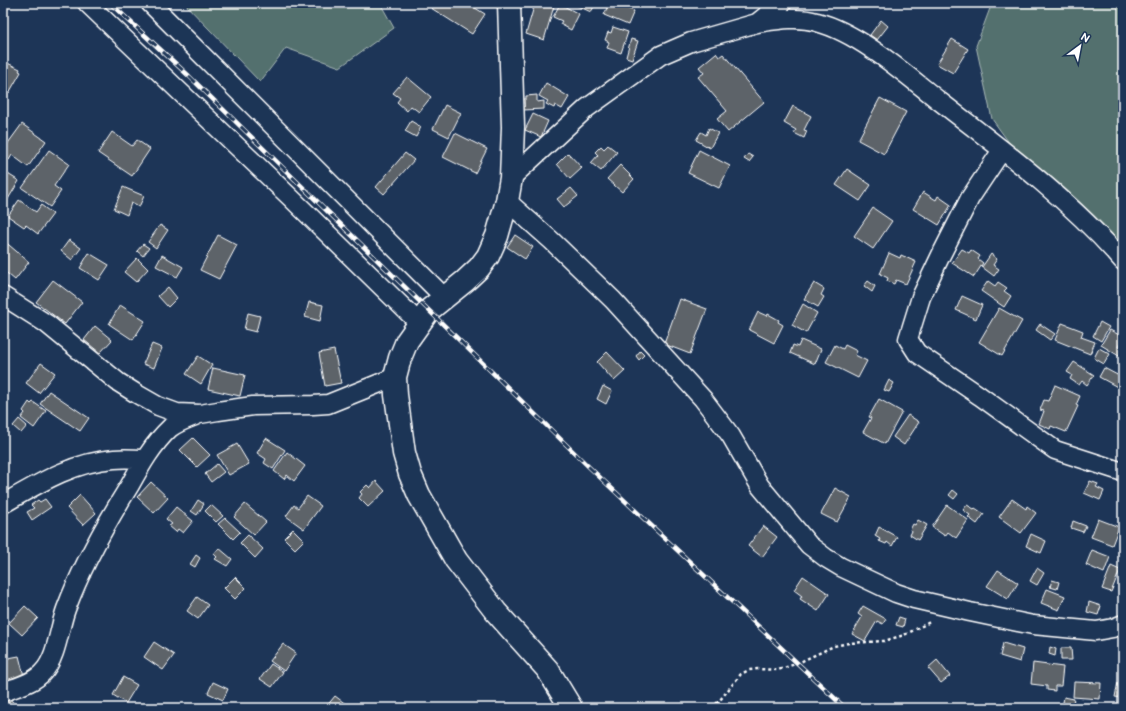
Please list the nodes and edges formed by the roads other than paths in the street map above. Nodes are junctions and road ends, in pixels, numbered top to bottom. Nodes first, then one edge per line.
1 (87, 3) edge
2 (150, 3) edge
3 (509, 3) edge
4 (782, 3) edge
5 (757, 23) junction
6 (1002, 150) junction
7 (511, 178) junction
8 (507, 201) junction
9 (1123, 261) edge
10 (3, 296) edge
11 (444, 297) junction
12 (419, 323) junction
13 (396, 377) junction
14 (200, 414) junction
15 (146, 459) junction
16 (1123, 472) edge
17 (3, 504) edge
18 (1123, 624) edge
19 (3, 692) edge
20 (571, 708) edge

1 - 12 street
2 - 11 street
3 - 7 street
4 - 5 street
5 - 6 street
5 - 7 street
6 - 9 street
6 - 16 street
7 - 8 street
8 - 11 street
8 - 18 street
10 - 14 street
11 - 12 street
12 - 13 street
13 - 14 street
13 - 20 street
14 - 15 street
15 - 17 street
15 - 19 street

